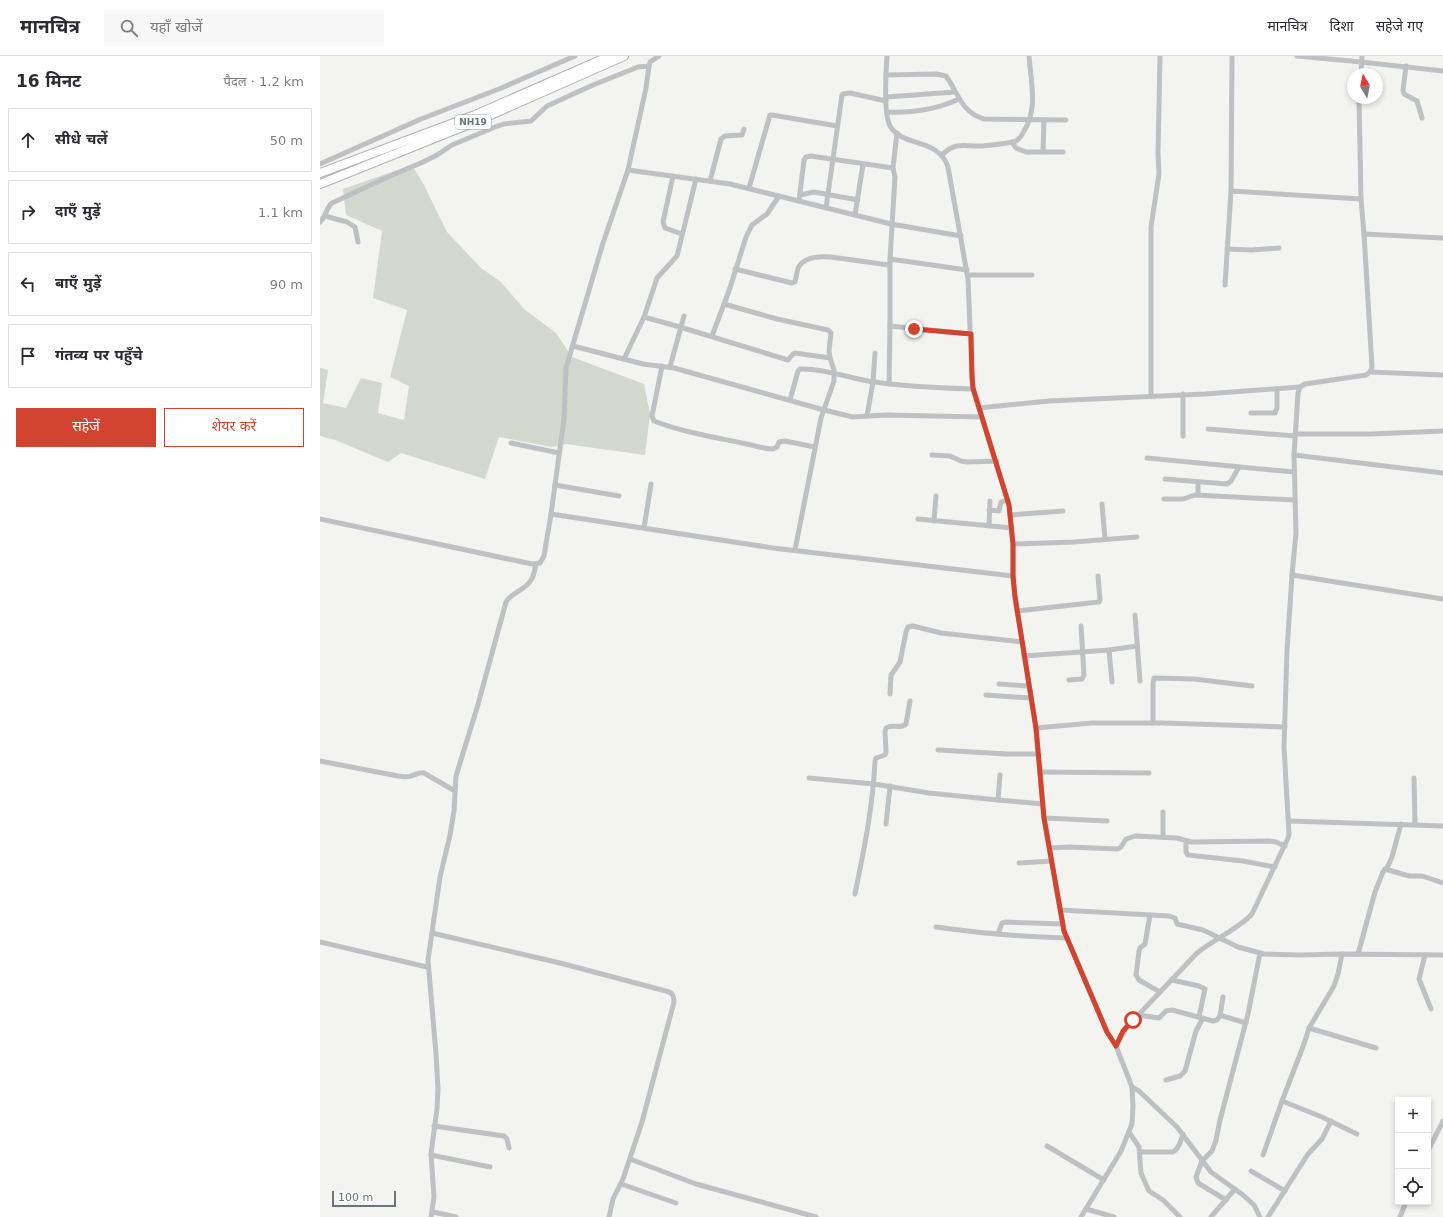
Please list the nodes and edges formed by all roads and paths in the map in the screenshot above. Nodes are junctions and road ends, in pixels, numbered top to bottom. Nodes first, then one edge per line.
1 (575, 56) edge
2 (610, 56) edge
3 (624, 56) edge
4 (659, 56) edge
5 (887, 56) edge
6 (1029, 56) edge
7 (1160, 56) edge
8 (1232, 56) edge
9 (1297, 56) edge
10 (1362, 59) edge
11 (649, 66) junction
12 (1406, 66) junction
13 (1443, 71) edge
14 (886, 75) junction
15 (955, 92) junction
16 (886, 99) junction
17 (959, 99) junction
18 (1359, 104) edge
19 (887, 112) junction
20 (1422, 118) dead end
21 (1030, 120) junction
22 (1044, 120) junction
23 (1066, 120) dead end
24 (837, 126) junction
25 (744, 129) dead end
26 (897, 133) junction
27 (1012, 142) junction
28 (1043, 152) junction
29 (1062, 152) dead end
30 (942, 155) junction
31 (832, 159) junction
32 (320, 164) edge
33 (863, 164) junction
34 (894, 168) junction
35 (628, 170) junction
36 (320, 173) edge
37 (673, 176) junction
38 (696, 179) junction
39 (710, 181) junction
40 (320, 184) edge
41 (749, 188) junction
42 (1231, 191) junction
43 (828, 195) junction
44 (779, 196) junction
45 (800, 198) junction
46 (1361, 199) junction
47 (858, 200) junction
48 (826, 208) junction
49 (855, 215) junction
50 (325, 216) junction
51 (320, 222) edge
52 (891, 224) junction
53 (682, 234) junction
54 (1364, 234) junction
55 (961, 236) junction
56 (1443, 238) edge
57 (358, 242) dead end
58 (1279, 248) dead end
59 (1227, 249) junction
60 (890, 259) junction
61 (890, 265) junction
62 (735, 270) junction
63 (967, 273) junction
64 (1032, 275) dead end
65 (1225, 285) dead end
66 (724, 304) junction
67 (684, 316) dead end
68 (644, 317) junction
69 (890, 326) junction
70 (680, 327) junction
71 (971, 334) junction
72 (712, 336) junction
73 (573, 346) junction
74 (875, 353) dead end
75 (830, 358) junction
76 (624, 359) junction
77 (662, 366) junction
78 (670, 367) junction
79 (1370, 372) junction
80 (835, 374) junction
81 (1443, 375) edge
82 (873, 382) junction
83 (889, 384) junction
84 (1300, 387) junction
85 (973, 388) junction
86 (1277, 389) junction
87 (1183, 394) junction
88 (1151, 396) junction
89 (790, 400) junction
90 (979, 408) junction
91 (824, 410) junction
92 (1251, 413) dead end
93 (867, 416) junction
94 (982, 417) junction
95 (1208, 430) dead end
96 (1443, 431) edge
97 (1295, 435) junction
98 (1183, 436) dead end
99 (511, 443) dead end
100 (816, 447) junction
101 (559, 453) junction
102 (932, 455) dead end
103 (1294, 455) junction
104 (1147, 458) dead end
105 (996, 461) junction
106 (1239, 467) junction
107 (1294, 472) junction
108 (1443, 473) edge
109 (1165, 479) dead end
110 (1198, 482) junction
111 (651, 484) dead end
112 (555, 485) junction
113 (1198, 495) junction
114 (619, 496) dead end
115 (936, 496) dead end
116 (1164, 499) dead end
117 (1008, 500) junction
118 (1294, 500) junction
119 (990, 501) dead end
120 (1102, 504) dead end
121 (989, 510) junction
122 (1063, 511) dead end
123 (552, 514) junction
124 (1010, 515) junction
125 (320, 519) edge
126 (918, 519) dead end
127 (934, 521) junction
128 (989, 526) junction
129 (644, 528) junction
130 (1012, 528) junction
131 (1137, 537) dead end
132 (1105, 539) junction
133 (1013, 544) junction
134 (795, 550) junction
135 (536, 564) junction
136 (1292, 575) junction
137 (1013, 576) junction
138 (1098, 576) dead end
139 (1443, 599) edge
140 (1017, 611) junction
141 (1135, 615) dead end
142 (1081, 626) dead end
143 (1022, 642) junction
144 (1137, 646) junction
145 (1110, 650) junction
146 (1083, 652) junction
147 (1024, 656) junction
148 (1069, 680) dead end
149 (1140, 681) dead end
150 (1112, 682) dead end
151 (999, 684) dead end
152 (1029, 686) junction
153 (1252, 686) dead end
154 (890, 694) dead end
155 (986, 695) dead end
156 (1031, 698) junction
157 (910, 701) dead end
158 (1153, 723) junction
159 (1285, 727) junction
160 (1036, 728) junction
161 (938, 750) dead end
162 (1039, 754) junction
163 (320, 761) edge
164 (1040, 772) junction
165 (1149, 773) dead end
166 (1000, 775) dead end
167 (809, 778) dead end
168 (1414, 778) dead end
169 (874, 784) junction
170 (890, 786) junction
171 (455, 791) junction
172 (998, 800) junction
173 (1043, 804) junction
174 (1163, 812) dead end
175 (1044, 818) junction
176 (1106, 821) dead end
177 (1289, 821) junction
178 (886, 824) dead end
179 (1401, 824) junction
180 (1415, 824) junction
181 (1443, 826) edge
182 (1163, 837) junction
183 (1186, 841) junction
184 (1285, 846) junction
185 (1050, 848) junction
186 (1052, 861) junction
187 (1019, 863) dead end
188 (1274, 867) junction
189 (1385, 869) junction
190 (1443, 883) edge
191 (855, 894) dead end
192 (1061, 910) junction
193 (1150, 915) junction
194 (1063, 924) junction
195 (936, 927) dead end
196 (432, 933) junction
197 (998, 934) junction
198 (1066, 938) junction
199 (1218, 938) junction
200 (320, 942) edge
201 (1260, 954) junction
202 (1342, 954) junction
203 (1358, 954) junction
204 (1425, 955) junction
205 (1443, 955) edge
206 (427, 967) junction
207 (1172, 980) junction
208 (1160, 992) junction
209 (1223, 997) dead end
210 (1431, 1009) dead end
211 (1138, 1015) junction
212 (1220, 1016) junction
213 (1201, 1018) junction
214 (1246, 1023) junction
215 (1309, 1028) junction
216 (1116, 1046) junction
217 (1376, 1048) dead end
218 (1166, 1080) dead end
219 (1132, 1087) junction
220 (1282, 1101) junction
221 (1331, 1121) junction
222 (1443, 1121) edge
223 (434, 1126) junction
224 (1129, 1132) junction
225 (1183, 1134) junction
226 (1357, 1134) dead end
227 (1431, 1145) edge
228 (1047, 1146) dead end
229 (509, 1148) dead end
230 (1140, 1152) junction
231 (1263, 1155) dead end
232 (431, 1156) junction
233 (630, 1158) junction
234 (1202, 1161) junction
235 (490, 1168) dead end
236 (1251, 1171) dead end
237 (1104, 1180) junction
238 (621, 1184) junction
239 (1235, 1189) junction
240 (1285, 1191) junction
241 (1226, 1200) junction
242 (676, 1203) dead end
243 (1405, 1205) edge
244 (1086, 1209) junction
245 (432, 1215) edge
246 (456, 1217) edge
247 (609, 1217) edge
248 (816, 1217) edge
249 (1081, 1217) edge
250 (1114, 1217) edge
251 (1180, 1217) edge
252 (1211, 1217) edge
253 (1260, 1217) edge
254 (1268, 1217) edge
255 (1400, 1217) edge

1 - 32 street
2 - 36 highway, NH19
3 - 40 highway, NH19
4 - 11 street
5 - 14 street
6 - 21 street
7 - 88 street
8 - 42 street
9 - 10 street
10 - 12 street
11 - 35 street
11 - 50 street
12 - 13 street
12 - 20 street
14 - 15 street
14 - 16 street
15 - 16 street
15 - 17 street
16 - 19 street
16 - 24 street
17 - 19 street
17 - 21 street
18 - 46 street
19 - 26 street
21 - 22 street
21 - 27 street
22 - 23 street
22 - 28 street
24 - 31 street
24 - 41 street
25 - 39 street
26 - 30 street
26 - 34 street
27 - 28 street
27 - 30 street
28 - 29 street
30 - 55 street
31 - 33 street
31 - 43 street
31 - 45 street
33 - 34 street
33 - 47 street
34 - 52 street
35 - 37 street
35 - 73 street
37 - 38 street
37 - 53 street
38 - 39 street
38 - 53 street
39 - 41 street
41 - 44 street
42 - 46 street
42 - 59 street
43 - 45 street
43 - 47 street
43 - 48 street
44 - 45 street
44 - 62 street
45 - 48 street
46 - 54 street
47 - 49 street
48 - 49 street
49 - 52 street
50 - 51 street
50 - 57 street
52 - 55 street
52 - 60 street
53 - 68 street
54 - 56 street
54 - 79 street
55 - 63 street
58 - 59 street
59 - 65 street
60 - 61 street
60 - 63 street
61 - 62 street
61 - 69 street
62 - 66 street
63 - 64 street
63 - 71 street
66 - 72 street
66 - 75 street
67 - 70 street
68 - 70 street
68 - 76 street
69 - 71 street
69 - 83 street
70 - 72 street
70 - 78 street
71 - 85 street
72 - 75 street
73 - 76 street
73 - 101 street
74 - 82 street
75 - 80 street
76 - 77 street
77 - 78 street
77 - 100 street
78 - 89 street
79 - 81 street
79 - 84 street
80 - 82 street
80 - 89 street
80 - 91 street
82 - 83 street
82 - 93 street
83 - 85 street
84 - 86 street
84 - 97 street
85 - 90 street
86 - 87 street
86 - 92 street
87 - 88 street
87 - 98 street
88 - 90 street
89 - 91 street
90 - 94 street
91 - 93 street
91 - 100 street
93 - 94 street
94 - 105 street
95 - 97 street
96 - 97 street
97 - 103 street
99 - 101 street
100 - 134 street
101 - 112 street
102 - 105 street
103 - 107 street
103 - 108 street
104 - 106 street
105 - 117 street
106 - 107 street
106 - 110 street
107 - 118 street
109 - 110 street
110 - 113 street
111 - 129 street
112 - 114 street
112 - 123 street
113 - 116 street
113 - 118 street
115 - 127 street
117 - 121 street
117 - 124 street
118 - 136 street
119 - 121 street
120 - 132 street
121 - 128 street
122 - 124 street
123 - 129 street
123 - 135 street
124 - 130 street
125 - 135 street
126 - 127 street
127 - 128 street
128 - 130 street
129 - 134 street
130 - 133 street
131 - 132 street
132 - 133 street
133 - 137 street
134 - 137 street
135 - 171 street
136 - 139 street
136 - 159 street
137 - 140 street
138 - 140 street
140 - 143 street
141 - 144 street
142 - 146 street
143 - 147 street
143 - 154 street
144 - 145 street
144 - 149 street
145 - 146 street
145 - 150 street
146 - 147 street
146 - 148 street
147 - 152 street
151 - 152 street
152 - 156 street
153 - 158 street
155 - 156 street
156 - 160 street
157 - 169 street
158 - 159 street
158 - 160 street
159 - 177 street
160 - 162 street
161 - 162 street
162 - 164 street
163 - 171 street
164 - 165 street
164 - 173 street
166 - 172 street
167 - 169 street
168 - 180 street
169 - 170 street
169 - 191 street
170 - 172 street
170 - 178 street
171 - 196 street
172 - 173 street
173 - 175 street
174 - 182 street
175 - 176 street
175 - 185 street
177 - 179 street
177 - 184 street
179 - 180 street
179 - 189 street
180 - 181 street
182 - 183 street
182 - 185 street
183 - 184 street
183 - 188 street
184 - 188 street
185 - 186 street
186 - 187 street
186 - 192 street
188 - 199 street
189 - 190 street
189 - 203 street
192 - 193 street
192 - 194 street
193 - 199 street
193 - 208 street
194 - 197 street
194 - 198 street
195 - 197 street
196 - 206 street
196 - 233 street
197 - 198 street
198 - 216 street
199 - 201 street
199 - 207 street
200 - 206 street
201 - 202 street
201 - 214 street
202 - 203 street
202 - 215 street
203 - 204 street
204 - 205 street
204 - 210 street
206 - 223 street
207 - 208 street
207 - 213 street
208 - 211 street
209 - 212 street
211 - 213 street
211 - 216 street
212 - 213 street
212 - 214 street
213 - 218 street
214 - 234 street
215 - 217 street
215 - 220 street
216 - 219 street
219 - 224 street
219 - 225 street
220 - 221 street
220 - 231 street
221 - 226 street
221 - 240 street
222 - 227 street
223 - 229 street
223 - 232 street
224 - 230 street
224 - 237 street
225 - 230 street
225 - 234 street
228 - 237 street
230 - 251 street
232 - 235 street
232 - 245 street
233 - 238 street
233 - 248 street
234 - 239 street
234 - 241 street
236 - 240 street
237 - 244 street
238 - 242 street
238 - 247 street
239 - 241 street
239 - 253 street
240 - 254 street
241 - 252 street
243 - 255 street
244 - 249 street
244 - 250 street
245 - 246 street

